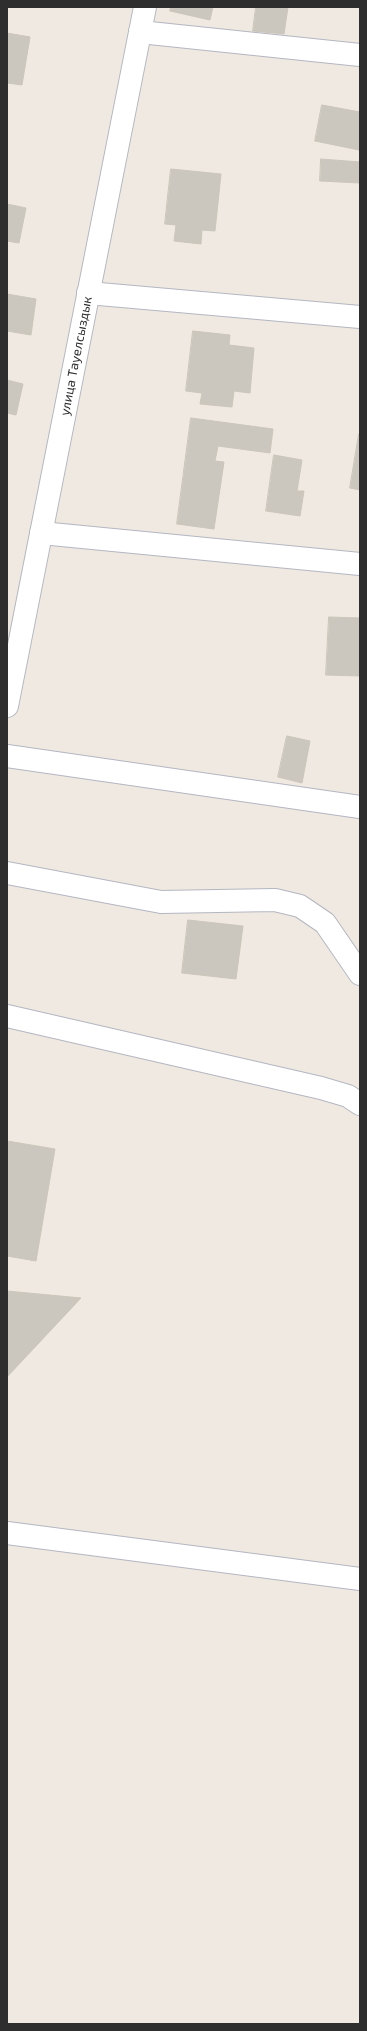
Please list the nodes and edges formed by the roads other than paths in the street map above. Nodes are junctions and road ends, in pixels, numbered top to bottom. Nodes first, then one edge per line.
1 (145, 7) edge
2 (140, 32) junction
3 (360, 55) edge
4 (88, 293) junction
5 (360, 318) edge
6 (41, 533) junction
7 (360, 564) edge
8 (7, 706) edge
9 (7, 756) edge
10 (360, 807) edge
11 (7, 872) edge
12 (360, 974) edge
13 (7, 1016) edge
14 (360, 1104) edge
15 (7, 1532) edge
16 (360, 1580) edge

1 - 2 street, улица Тауелсыздык
2 - 3 street
2 - 4 street, улица Тауелсыздык
4 - 5 street
4 - 6 street, улица Тауелсыздык
6 - 7 street
6 - 8 street, улица Тауелсыздык
9 - 10 street
11 - 12 street
13 - 14 street
15 - 16 street

